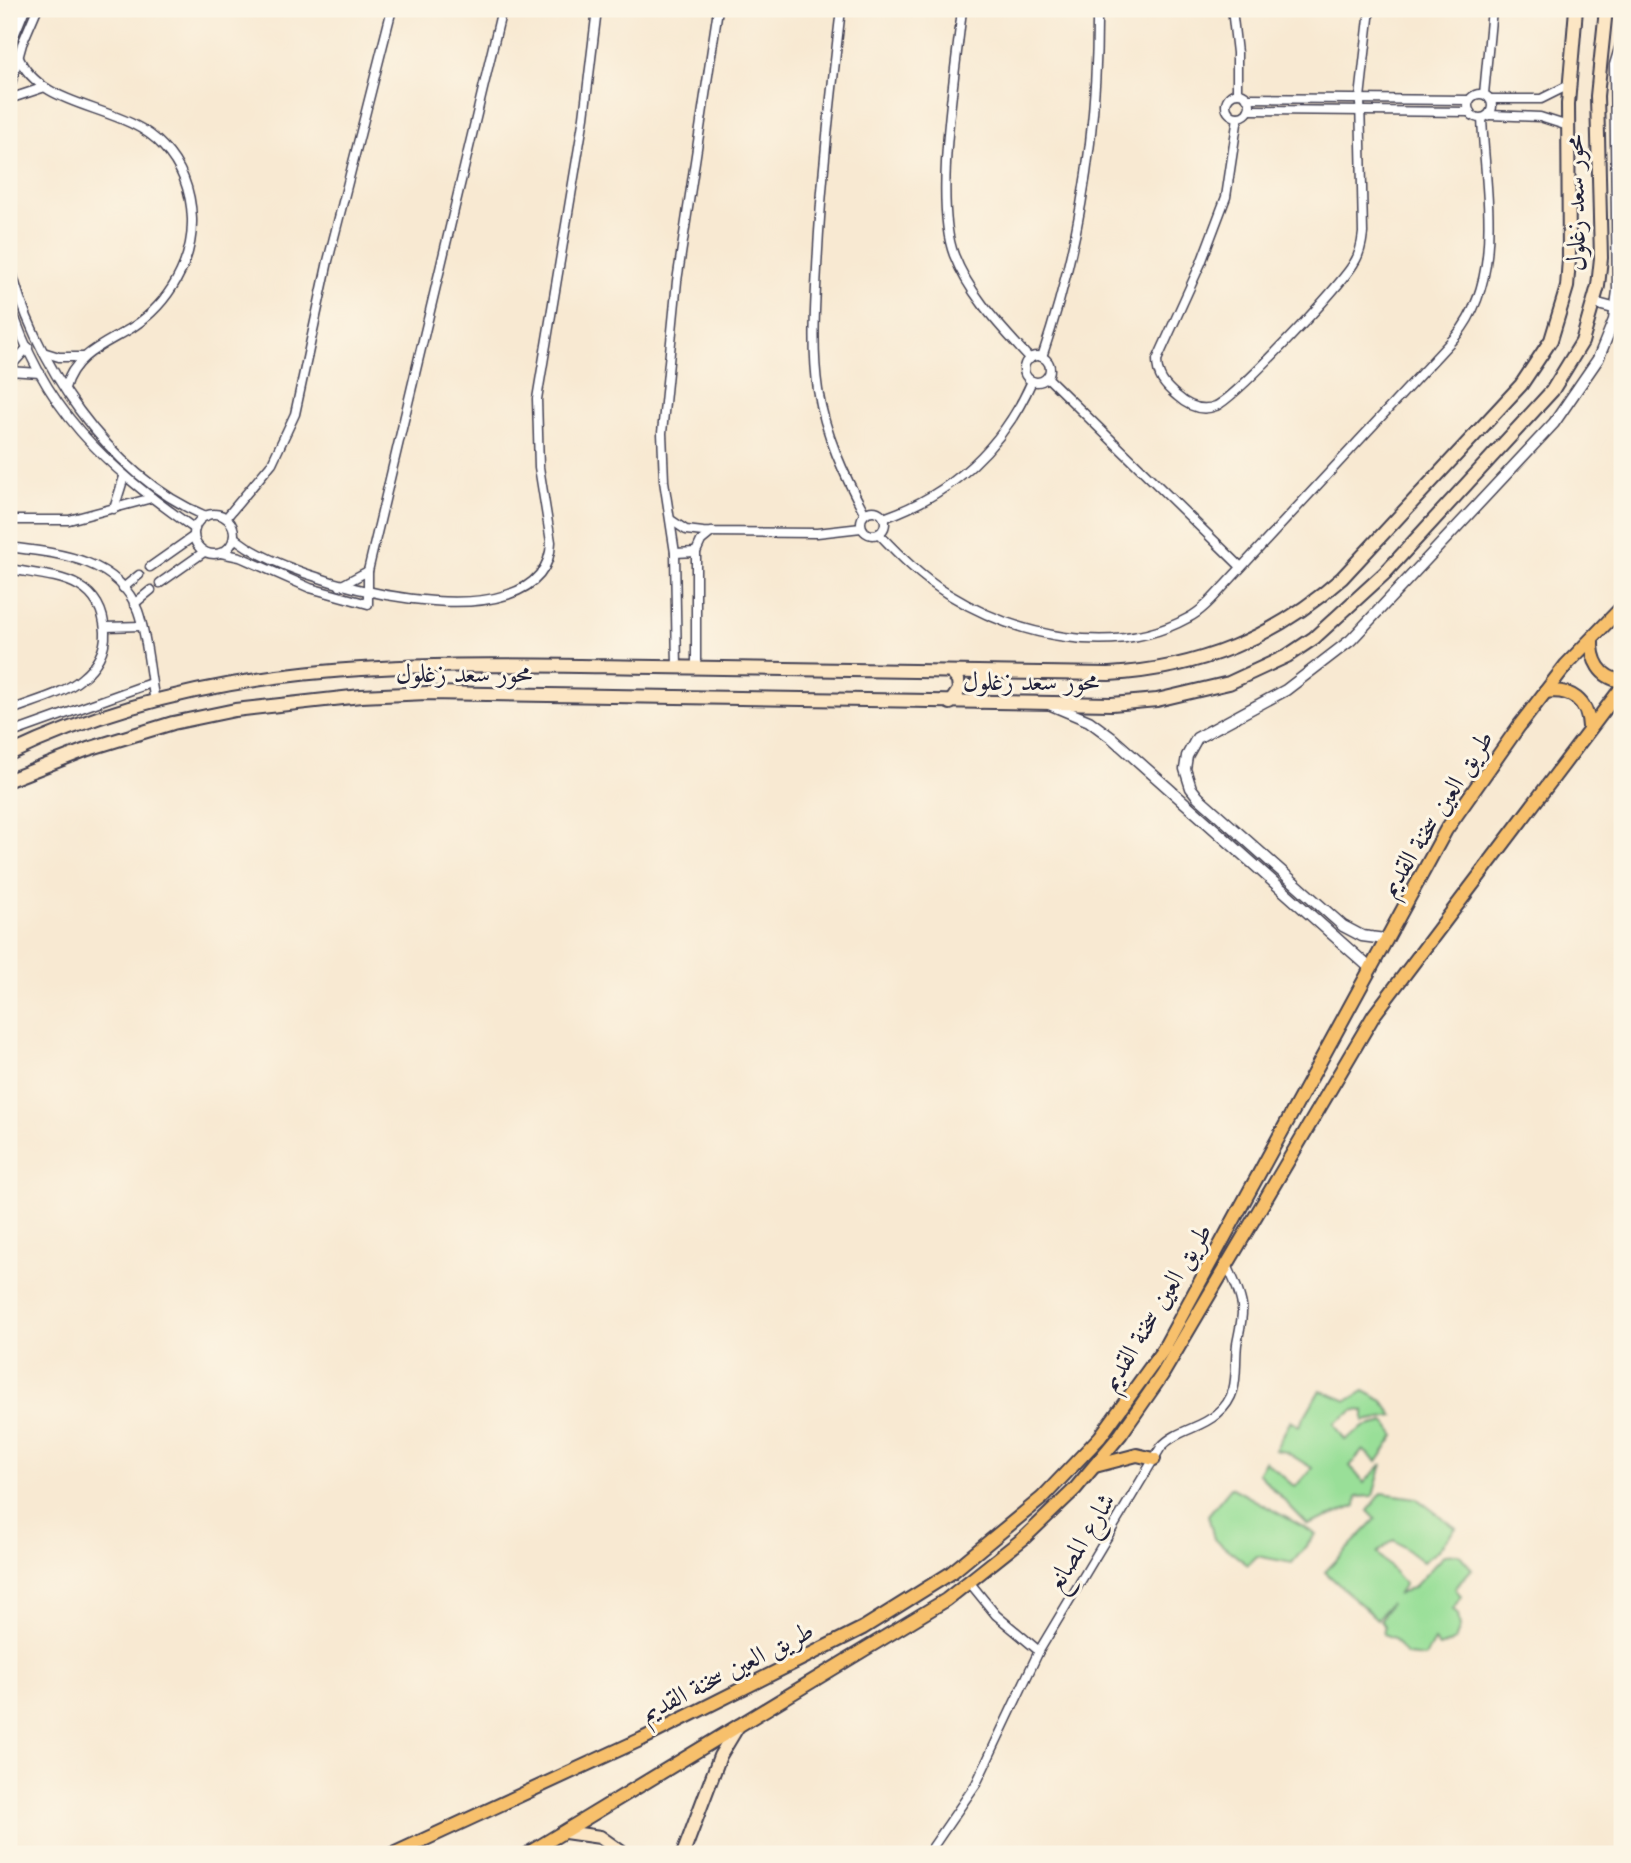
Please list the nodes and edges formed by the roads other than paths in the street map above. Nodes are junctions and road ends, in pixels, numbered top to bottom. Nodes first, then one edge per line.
1 (392, 9) edge
2 (502, 9) edge
3 (597, 9) edge
4 (718, 9) edge
5 (841, 9) edge
6 (962, 9) edge
7 (1097, 9) edge
8 (1232, 9) edge
9 (1370, 9) edge
10 (1492, 9) edge
11 (1576, 9) edge
12 (1606, 9) edge
13 (24, 11) edge
14 (35, 13) edge
15 (11, 37) edge
16 (1622, 42) edge
17 (9, 48) edge
18 (18, 56) junction
19 (1569, 85) junction
20 (42, 88) junction
21 (9, 91) edge
22 (1237, 93) junction
23 (1488, 97) junction
24 (1247, 98) junction
25 (1360, 98) junction
26 (9, 99) edge
27 (1469, 100) junction
28 (1249, 110) junction
29 (1360, 111) junction
30 (1470, 113) junction
31 (1486, 116) junction
32 (1238, 117) junction
33 (1568, 126) junction
34 (9, 260) edge
35 (20, 302) junction
36 (10, 303) edge
37 (1594, 303) junction
38 (1620, 310) edge
39 (28, 347) junction
40 (43, 352) junction
41 (83, 357) junction
42 (1042, 357) junction
43 (1030, 359) junction
44 (9, 370) edge
45 (40, 373) junction
46 (1047, 377) junction
47 (1032, 381) junction
48 (65, 388) junction
49 (111, 447) junction
50 (102, 457) junction
51 (124, 477) junction
52 (152, 498) junction
53 (114, 509) junction
54 (864, 514) junction
55 (206, 516) junction
56 (226, 518) junction
57 (884, 518) junction
58 (9, 520) edge
59 (671, 520) junction
60 (861, 527) junction
61 (712, 532) junction
62 (194, 533) junction
63 (879, 534) junction
64 (234, 537) junction
65 (9, 547) edge
66 (204, 552) junction
67 (696, 552) junction
68 (221, 553) junction
69 (676, 553) junction
70 (150, 567) dead end
71 (1241, 567) junction
72 (9, 569) edge
73 (368, 571) junction
74 (139, 575) dead end
75 (160, 583) dead end
76 (340, 586) junction
77 (123, 588) junction
78 (151, 590) dead end
79 (369, 593) junction
80 (134, 604) junction
81 (1622, 607) edge
82 (142, 626) junction
83 (105, 628) junction
84 (1592, 639) junction
85 (677, 668) junction
86 (696, 668) junction
87 (951, 672) junction
88 (987, 673) junction
89 (1622, 681) edge
90 (151, 682) junction
91 (1622, 687) edge
92 (1545, 692) junction
93 (155, 701) junction
94 (979, 702) junction
95 (950, 703) junction
96 (1050, 705) junction
97 (9, 711) edge
98 (1589, 727) junction
99 (9, 734) edge
100 (9, 754) edge
101 (9, 780) edge
102 (1385, 939) junction
103 (1370, 968) junction
104 (1227, 1265) junction
105 (1154, 1459) junction
106 (1095, 1466) junction
107 (970, 1583) junction
108 (1039, 1651) junction
109 (742, 1721) junction
110 (565, 1832) junction
111 (393, 1854) edge
112 (527, 1854) edge
113 (624, 1854) edge
114 (683, 1854) edge
115 (928, 1854) edge

1 - 56 street
2 - 73 street
3 - 79 street
4 - 59 street
5 - 54 street
6 - 43 street
7 - 42 street
8 - 22 street
9 - 25 street
10 - 23 street
11 - 19 main road, محور سعد زغلول
12 - 37 main road, محور سعد زغلول
13 - 14 street
13 - 15 street
14 - 18 street
15 - 17 street
16 - 38 street
18 - 20 street
18 - 21 street
19 - 23 street
19 - 33 main road, محور سعد زغلول
20 - 26 street
20 - 41 street
22 - 24 street
22 - 32 street
23 - 27 street
23 - 31 street
24 - 25 street
24 - 28 street
25 - 27 street
25 - 29 street
27 - 30 street
28 - 29 street
28 - 32 street
29 - 30 street
29 - 32 street
30 - 31 street
31 - 33 street
31 - 71 street
33 - 88 main road, محور سعد زغلول
34 - 35 street
35 - 36 street
35 - 40 street
36 - 39 street
37 - 38 street
37 - 96 main road, محور سعد زغلول
38 - 102 street
39 - 44 street
39 - 45 street
40 - 41 street
40 - 48 street
41 - 48 street
42 - 43 street
42 - 46 street
43 - 47 street
44 - 45 street
45 - 50 street
46 - 47 street
46 - 71 street
47 - 57 street
48 - 49 street
49 - 50 street
49 - 55 street
50 - 51 street
51 - 52 street
51 - 53 street
52 - 53 street
52 - 62 street
53 - 58 street
54 - 57 street
54 - 60 street
55 - 56 street
55 - 62 street
56 - 64 street
57 - 63 street
59 - 61 street
59 - 69 street
60 - 61 street
60 - 63 street
61 - 67 street
62 - 66 street
62 - 70 street
63 - 71 street
64 - 68 street
64 - 76 street
65 - 77 street
66 - 68 street
66 - 75 street
67 - 69 street
67 - 86 street
68 - 79 street
69 - 85 street
72 - 83 street
73 - 76 street
73 - 79 street
74 - 77 street
76 - 79 street
77 - 80 street
78 - 80 street
80 - 82 street
81 - 84 main road, طريق العين سخنة القديم
82 - 83 street
82 - 90 street
83 - 97 street
84 - 89 main road
84 - 92 main road, طريق العين سخنة القديم
85 - 86 main road, محور سعد زغلول
85 - 93 main road, محور سعد زغلول
86 - 87 main road, محور سعد زغلول
87 - 88 main road, محور سعد زغلول
87 - 95 main road
88 - 94 main road
90 - 93 street
90 - 99 street
91 - 98 main road, طريق العين سخنة القديم
92 - 98 main road
92 - 102 main road, طريق العين سخنة القديم
93 - 100 main road, محور سعد زغلول
94 - 95 main road, محور سعد زغلول
94 - 96 main road, محور سعد زغلول
95 - 101 main road, محور سعد زغلول
96 - 103 street
98 - 104 main road, طريق العين سخنة القديم
102 - 103 main road, طريق العين سخنة القديم
103 - 111 main road, طريق العين سخنة القديم
104 - 105 street, شارع المصانع
104 - 106 main road, طريق العين سخنة القديم
105 - 106 main road
105 - 108 street, شارع المصانع
106 - 107 main road, طريق العين سخنة القديم
107 - 108 street
107 - 109 main road, طريق العين سخنة القديم
108 - 115 street, شارع المصانع
109 - 110 main road, طريق العين سخنة القديم
109 - 114 main road
110 - 112 main road, طريق العين سخنة القديم
110 - 113 main road

